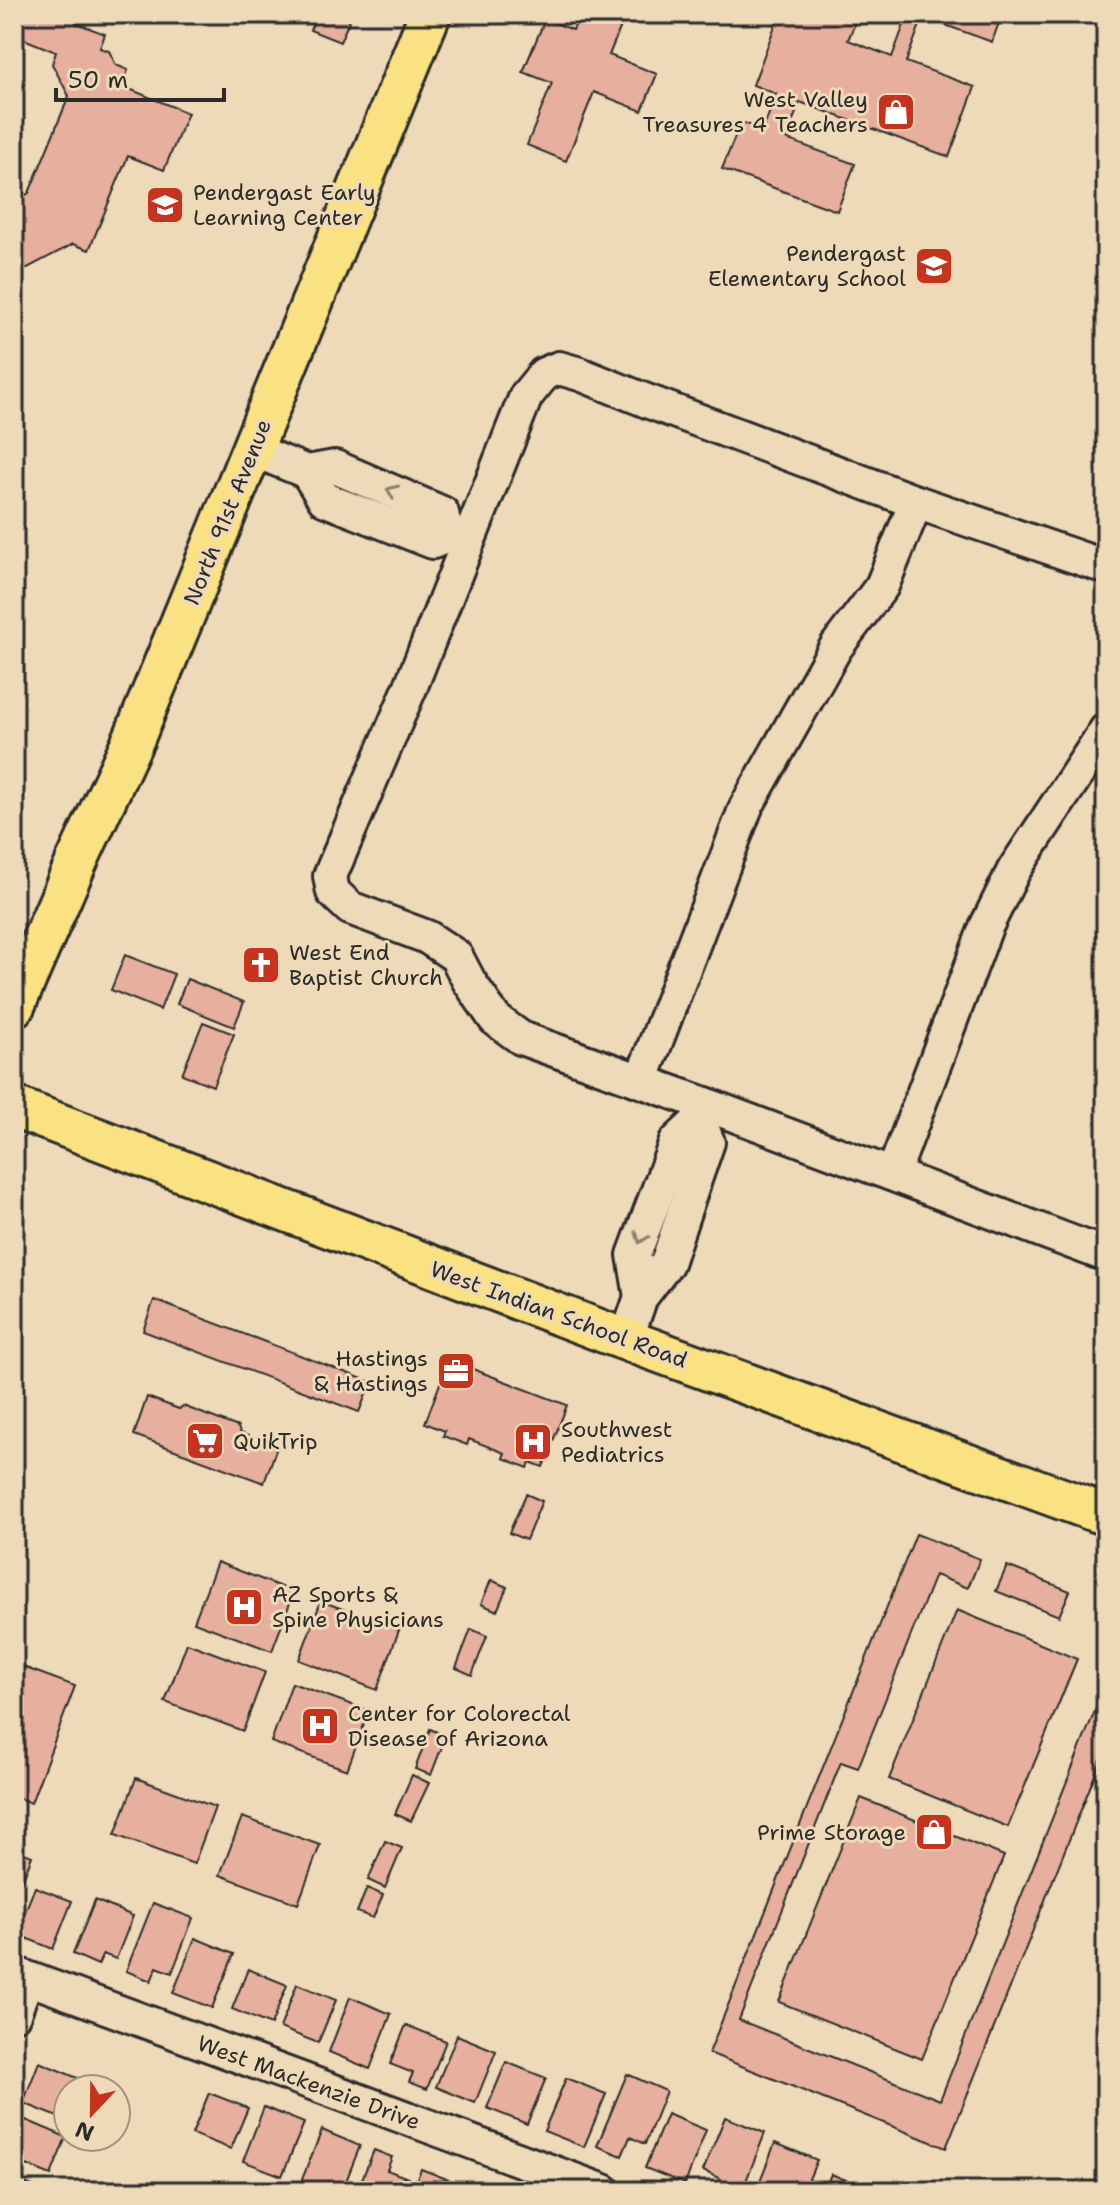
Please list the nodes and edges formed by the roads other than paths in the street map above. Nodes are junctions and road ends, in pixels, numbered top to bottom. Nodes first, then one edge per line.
1 (430, 14) edge
2 (253, 450) junction
3 (916, 502) junction
4 (457, 541) junction
5 (1106, 567) edge
6 (1106, 730) edge
7 (14, 1006) edge
8 (641, 1081) junction
9 (14, 1107) edge
10 (702, 1112) junction
11 (893, 1174) junction
12 (655, 1200) junction
13 (685, 1209) junction
14 (1106, 1255) edge
15 (641, 1297) junction
16 (626, 1340) junction
17 (1106, 1515) edge
18 (21, 1976) edge
19 (14, 2014) edge
20 (604, 2191) edge

1 - 2 main road, North 91st Avenue
2 - 4 street
2 - 7 main road, North 91st Avenue
3 - 4 street
3 - 5 street
3 - 8 street
4 - 8 street
6 - 11 street
8 - 10 street
9 - 16 main road, West Indian School Road
10 - 11 street
10 - 12 street
10 - 13 street
11 - 14 street
12 - 13 street
12 -> 15 street
13 - 15 street
15 - 16 street
16 - 17 main road, West Indian School Road
18 - 19 street
18 - 20 street, West Mackenzie Drive

